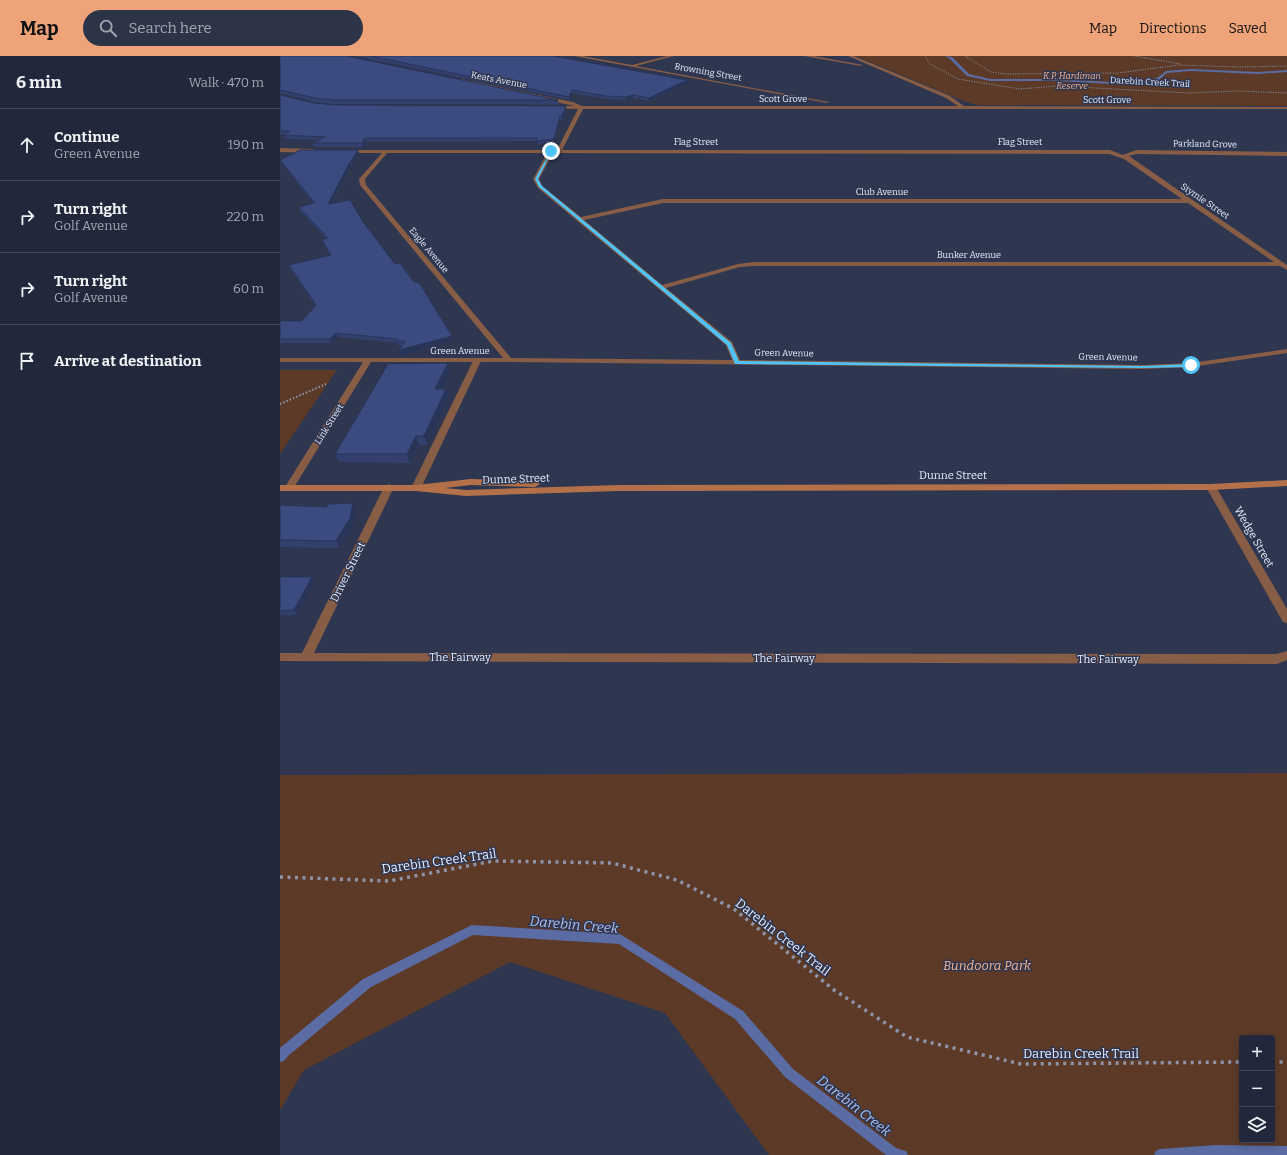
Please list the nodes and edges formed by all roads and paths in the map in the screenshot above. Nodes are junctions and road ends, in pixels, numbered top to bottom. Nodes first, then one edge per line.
1 (576, 56) edge
2 (672, 56) edge
3 (806, 56) edge
4 (846, 56) edge
5 (850, 56) edge
6 (925, 56) edge
7 (965, 56) edge
8 (1134, 56) edge
9 (828, 60) junction
10 (630, 66) junction
11 (1193, 66) junction
12 (1287, 66) edge
13 (877, 68) junction
14 (457, 79) edge
15 (1287, 93) edge
16 (541, 107) edge
17 (581, 107) junction
18 (835, 107) junction
19 (962, 107) junction
20 (1287, 108) edge
21 (280, 151) edge
22 (319, 151) edge
23 (341, 151) edge
24 (386, 151) junction
25 (551, 151) junction
26 (559, 151) junction
27 (1110, 152) joint
28 (1287, 154) edge
29 (1126, 158) junction
30 (1188, 201) junction
31 (578, 220) junction
32 (1284, 266) edge
33 (660, 288) junction
34 (1287, 351) edge
35 (280, 360) edge
36 (509, 360) junction
37 (368, 361) junction
38 (477, 361) junction
39 (737, 362) junction
40 (326, 384) dead end
41 (280, 404) edge
42 (1287, 483) edge
43 (283, 487) edge
44 (1211, 487) junction
45 (389, 488) junction
46 (416, 488) junction
47 (1287, 619) edge
48 (1287, 655) edge
49 (280, 657) edge
50 (306, 657) junction
51 (280, 877) edge
52 (1239, 1062) edge
53 (1275, 1062) edge
54 (1287, 1062) edge

1 - 10 street, Browning Street
2 - 10 street
3 - 9 street
4 - 9 street
5 - 13 street
6 - 15 path, Darebin Creek Trail
7 - 11 path
8 - 11 path
9 - 13 street
10 - 18 street, Browning Street
11 - 12 path
13 - 19 street
14 - 17 street, Keats Avenue
16 - 17 street, Scott Grove
17 - 18 street, Scott Grove
17 - 26 street
18 - 19 street, Scott Grove
19 - 20 street, Scott Grove
21 - 22 street
23 - 24 street, Flag Street
24 - 25 street, Flag Street
24 - 36 street, Eagle Avenue
25 - 26 street, Flag Street
25 - 31 street
26 - 27 street, Flag Street
27 - 29 street, Stymie Street
28 - 29 street, Parkland Grove
29 - 30 street, Stymie Street
30 - 31 street, Club Avenue
30 - 32 street, Stymie Street
31 - 33 street
32 - 33 street, Bunker Avenue
33 - 39 street
34 - 39 street, Green Avenue
35 - 37 street, Green Avenue
36 - 38 street, Green Avenue
36 - 39 street, Green Avenue
37 - 38 street, Green Avenue
37 - 43 street, Link Street
38 - 46 street
40 - 41 path
42 - 44 main road, Dunne Street
43 - 45 main road, Dunne Street
44 - 46 main road, Dunne Street
44 - 47 street, Wedge Street
45 - 46 main road, Dunne Street
45 - 50 street, Driver Street
48 - 50 street, The Fairway
49 - 50 street, The Fairway
51 - 52 path, Darebin Creek Trail
53 - 54 path

